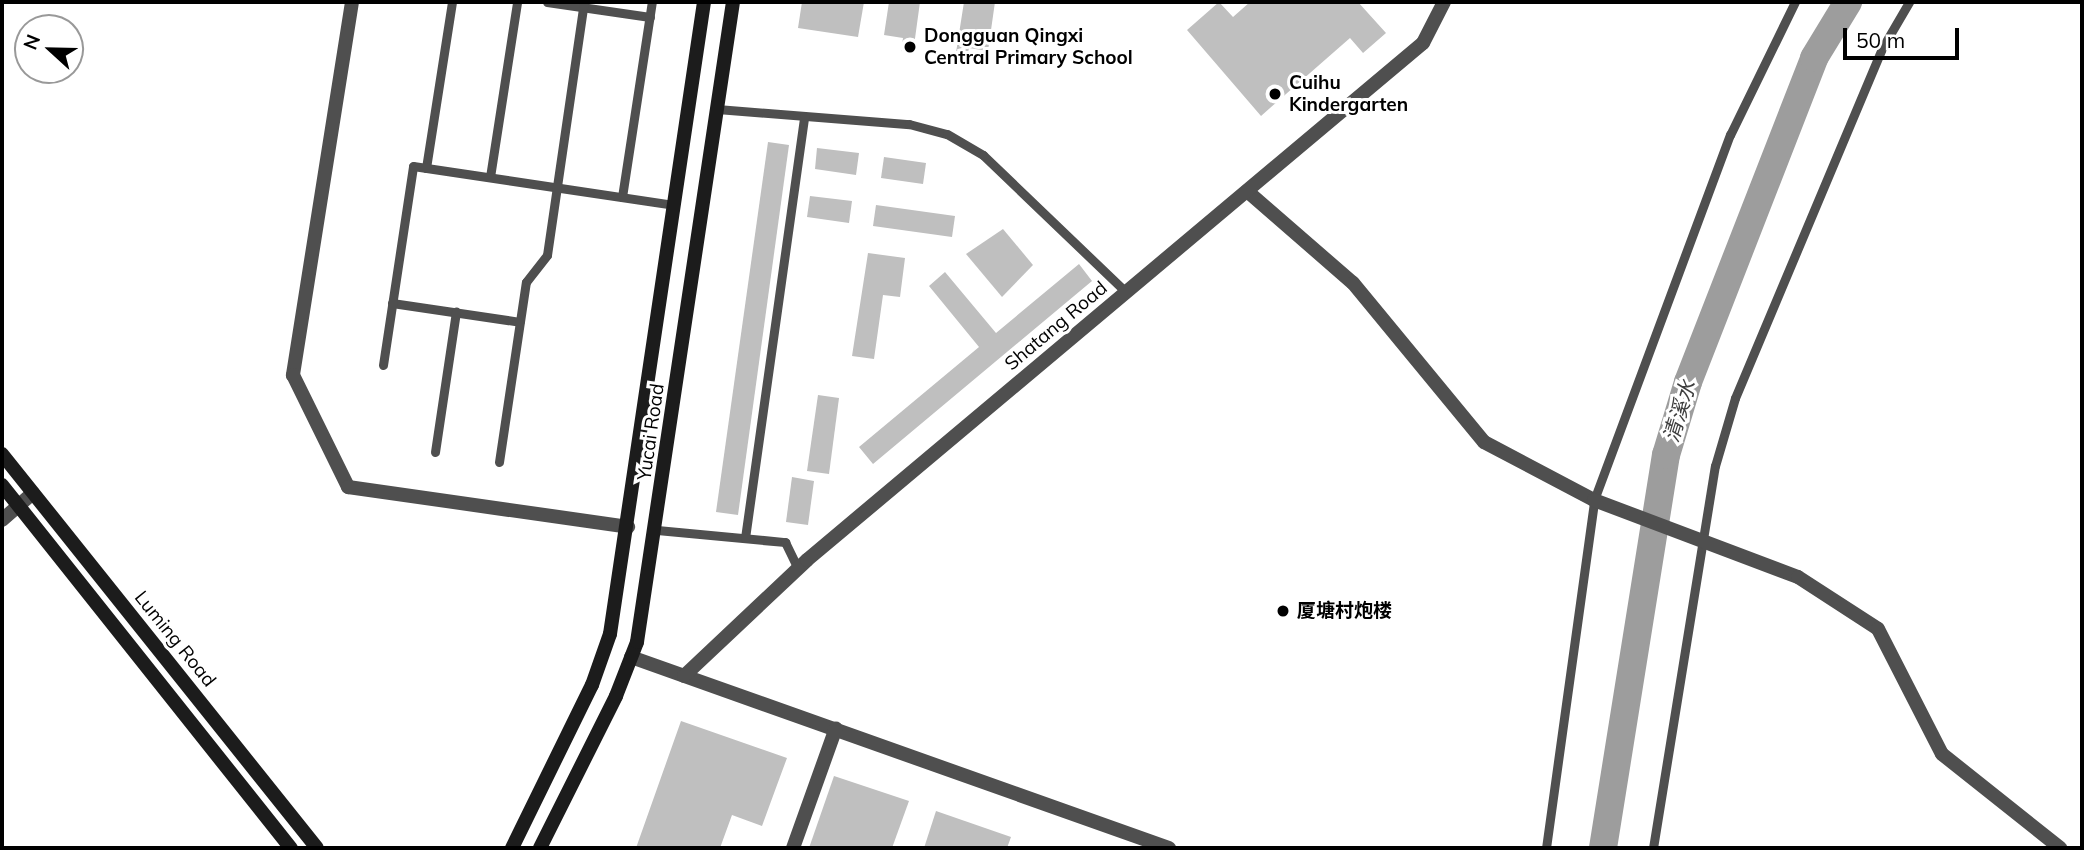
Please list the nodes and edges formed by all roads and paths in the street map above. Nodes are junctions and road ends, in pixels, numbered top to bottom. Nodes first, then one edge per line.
1 (352, 2) edge
2 (452, 2) edge
3 (517, 2) edge
4 (547, 2) edge
5 (652, 2) edge
6 (704, 2) edge
7 (733, 2) edge
8 (1444, 2) edge
9 (1795, 2) edge
10 (1909, 2) edge
11 (584, 4) edge
12 (650, 17) junction
13 (717, 109) junction
14 (804, 116) junction
15 (426, 168) junction
16 (490, 177) junction
17 (556, 187) junction
18 (1247, 191) junction
19 (622, 197) junction
20 (675, 205) junction
21 (1126, 292) junction
22 (392, 303) junction
23 (456, 312) junction
24 (520, 322) junction
25 (383, 365) dead end
26 (435, 452) dead end
27 (2, 454) edge
28 (499, 462) dead end
29 (2, 485) edge
30 (33, 493) junction
31 (1594, 500) junction
32 (19, 506) junction
33 (2, 520) edge
34 (628, 527) junction
35 (657, 530) junction
36 (1703, 537) junction
37 (745, 538) junction
38 (798, 569) junction
39 (631, 657) junction
40 (684, 676) junction
41 (836, 728) junction
42 (1162, 847) edge
43 (291, 848) edge
44 (317, 848) edge
45 (512, 848) edge
46 (540, 848) edge
47 (793, 848) edge
48 (1546, 848) edge
49 (1653, 848) edge
50 (2060, 848) edge

1 - 34 street
2 - 15 lane
3 - 16 lane
4 - 11 lane
5 - 12 lane
6 - 20 main road, Yucai Road
7 - 13 main road, Yucai Road
8 - 18 street, Shatang Road
9 - 31 lane
10 - 36 lane
11 - 12 lane
11 - 17 lane
12 - 19 lane
13 - 14 lane
13 - 35 main road, Yucai Road
14 - 21 lane
14 - 37 lane
15 - 16 lane
15 - 22 lane
16 - 17 lane
17 - 19 lane
17 - 24 lane
18 - 21 street, Shatang Road
18 - 31 street
19 - 20 lane
20 - 34 main road, Yucai Road
21 - 38 street, Shatang Road
22 - 23 lane
22 - 25 lane
23 - 24 lane
23 - 26 lane
24 - 28 lane
27 - 30 main road, Luming Road
29 - 32 main road, Luming Road
30 - 32 street
30 - 44 main road, Luming Road
31 - 36 street
31 - 48 lane
32 - 33 street
32 - 43 main road, Luming Road
34 - 45 main road, Yucai Road
35 - 37 lane
35 - 39 main road, Yucai Road
36 - 49 lane
36 - 50 street
37 - 38 lane
38 - 40 street, Shatang Road
39 - 40 street
39 - 46 main road, Yucai Road
40 - 41 street
41 - 42 street
41 - 47 street

